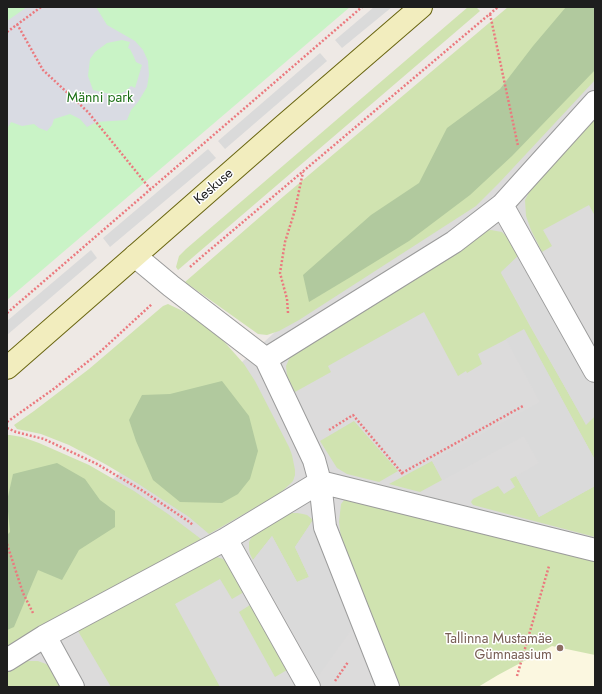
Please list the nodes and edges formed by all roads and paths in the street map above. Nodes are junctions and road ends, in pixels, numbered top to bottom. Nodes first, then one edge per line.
1 (41, 7) edge
2 (362, 7) edge
3 (421, 7) edge
4 (498, 7) edge
5 (490, 14) junction
6 (16, 24) junction
7 (7, 32) edge
8 (595, 102) edge
9 (303, 171) junction
10 (525, 180) junction
11 (151, 190) junction
12 (502, 205) junction
13 (135, 256) junction
14 (171, 286) junction
15 (7, 313) edge
16 (290, 344) junction
17 (266, 359) junction
18 (7, 368) edge
19 (595, 371) edge
20 (522, 406) dead end
21 (7, 422) edge
22 (7, 428) edge
23 (306, 443) junction
24 (402, 473) junction
25 (320, 482) junction
26 (367, 493) junction
27 (556, 540) junction
28 (220, 542) junction
29 (7, 544) edge
30 (595, 550) edge
31 (45, 636) junction
32 (7, 660) edge
33 (517, 676) dead end
34 (73, 687) edge
35 (309, 687) edge
36 (388, 687) edge

1 - 6 path
2 - 11 path
3 - 13 main road, Keskuse
4 - 5 path
5 - 9 path
5 - 10 path
6 - 7 path
6 - 11 path
8 - 10 street
9 - 14 path
9 - 16 path
10 - 12 street
11 - 15 path
12 - 16 street
12 - 19 street
13 - 14 street
13 - 18 main road, Keskuse
14 - 17 street
14 - 21 path
16 - 17 street
17 - 23 street
20 - 24 path
22 - 28 path
23 - 24 path
23 - 25 street
24 - 26 path
25 - 26 street
25 - 28 street
25 - 36 street
26 - 27 street
27 - 30 street
27 - 33 path
28 - 31 street
28 - 35 street
29 - 31 path
31 - 32 street
31 - 34 street

